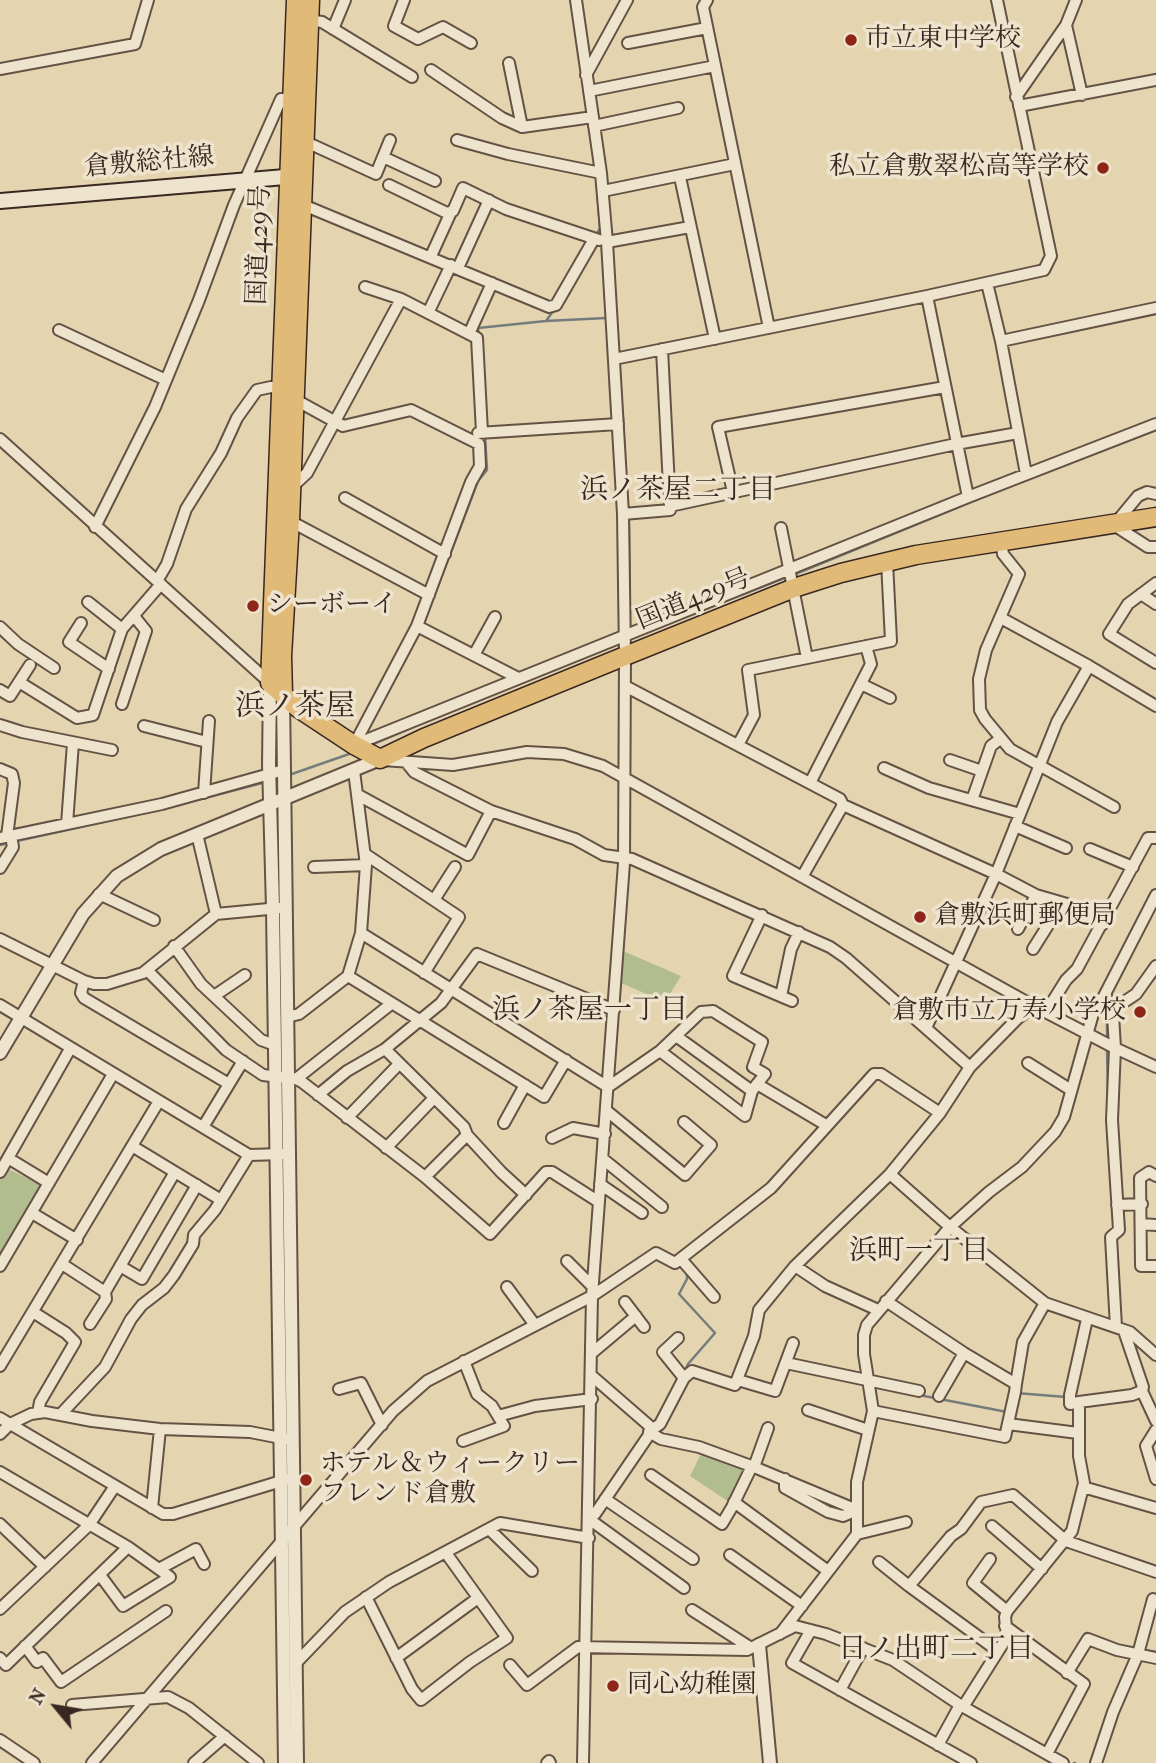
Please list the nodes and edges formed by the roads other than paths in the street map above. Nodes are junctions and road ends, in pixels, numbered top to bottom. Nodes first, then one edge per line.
1 (148, 0) edge
2 (296, 0) edge
3 (310, 0) edge
4 (345, 0) edge
5 (404, 0) edge
6 (576, 0) edge
7 (627, 0) edge
8 (707, 0) edge
9 (997, 0) edge
10 (1076, 0) edge
11 (309, 20) junction
12 (1066, 25) junction
13 (333, 29) junction
14 (707, 29) junction
15 (471, 43) dead end
16 (628, 43) dead end
17 (509, 64) dead end
18 (715, 66) junction
19 (0, 69) edge
20 (431, 70) dead end
21 (586, 75) junction
22 (412, 76) dead end
23 (1156, 80) edge
24 (592, 90) junction
25 (1082, 94) junction
26 (299, 98) junction
27 (1017, 102) junction
28 (678, 108) dead end
29 (593, 121) junction
30 (522, 127) junction
31 (390, 140) dead end
32 (457, 140) dead end
33 (304, 141) junction
34 (383, 157) junction
35 (735, 164) junction
36 (601, 173) junction
37 (296, 176) junction
38 (680, 177) junction
39 (245, 179) junction
40 (435, 181) dead end
41 (389, 185) dead end
42 (606, 191) junction
43 (489, 200) junction
44 (0, 201) edge
45 (301, 204) junction
46 (451, 212) junction
47 (691, 227) junction
48 (594, 239) junction
49 (609, 241) junction
50 (431, 256) junction
51 (455, 267) junction
52 (492, 283) junction
53 (987, 283) junction
54 (365, 287) dead end
55 (927, 296) junction
56 (401, 299) junction
57 (1156, 308) edge
58 (428, 313) junction
59 (769, 328) junction
60 (59, 330) dead end
61 (469, 334) junction
62 (715, 339) junction
63 (1000, 341) junction
64 (662, 349) junction
65 (614, 359) junction
66 (166, 380) junction
67 (946, 387) junction
68 (288, 393) junction
69 (336, 422) junction
70 (618, 424) junction
71 (1156, 424) edge
72 (484, 432) junction
73 (1018, 433) junction
74 (459, 434) junction
75 (3, 444) edge
76 (956, 444) junction
77 (1026, 474) junction
78 (291, 488) junction
79 (733, 492) junction
80 (1156, 494) edge
81 (968, 496) junction
82 (1138, 496) junction
83 (345, 498) dead end
84 (670, 506) junction
85 (623, 514) junction
86 (1150, 518) edge
87 (290, 521) junction
88 (1114, 525) junction
89 (95, 527) junction
90 (781, 528) dead end
91 (1002, 542) junction
92 (1152, 547) edge
93 (444, 554) junction
94 (887, 562) junction
95 (792, 577) junction
96 (159, 582) junction
97 (1156, 583) edge
98 (1141, 594) junction
99 (429, 595) junction
100 (88, 602) dead end
101 (1156, 604) edge
102 (134, 616) junction
103 (495, 617) dead end
104 (1001, 618) junction
105 (81, 623) dead end
106 (0, 627) edge
107 (420, 627) junction
108 (122, 629) junction
109 (625, 643) junction
110 (866, 646) junction
111 (474, 655) junction
112 (807, 658) junction
113 (1156, 663) edge
114 (30, 665) dead end
115 (1089, 666) junction
116 (54, 668) dead end
117 (109, 669) junction
118 (518, 678) junction
119 (19, 682) junction
120 (270, 682) junction
121 (861, 684) junction
122 (625, 686) junction
123 (0, 690) edge
124 (283, 695) junction
125 (890, 698) dead end
126 (122, 704) dead end
127 (1156, 706) edge
128 (209, 721) dead end
129 (0, 725) edge
130 (144, 726) dead end
131 (1000, 739) junction
132 (207, 742) junction
133 (73, 743) junction
134 (738, 745) junction
135 (112, 750) dead end
136 (364, 750) junction
137 (405, 756) junction
138 (950, 760) dead end
139 (1039, 764) junction
140 (884, 768) dead end
141 (0, 769) edge
142 (354, 771) junction
143 (982, 771) junction
144 (284, 774) junction
145 (624, 778) junction
146 (269, 779) junction
147 (810, 783) junction
148 (204, 793) junction
149 (358, 795) junction
150 (285, 800) junction
151 (972, 800) junction
152 (843, 805) junction
153 (271, 806) junction
154 (1114, 807) dead end
155 (491, 811) junction
156 (1020, 814) junction
157 (67, 824) junction
158 (1015, 826) junction
159 (197, 834) junction
160 (1156, 838) edge
161 (9, 839) edge
162 (1066, 848) dead end
163 (1090, 849) dead end
164 (624, 858) junction
165 (365, 860) junction
166 (314, 867) dead end
167 (454, 867) dead end
168 (1133, 867) junction
169 (0, 868) edge
170 (996, 873) junction
171 (802, 877) junction
172 (99, 894) junction
173 (1036, 895) junction
174 (1156, 895) edge
175 (434, 900) junction
176 (1062, 903) junction
177 (279, 908) junction
178 (216, 914) junction
179 (762, 915) junction
180 (154, 920) dead end
181 (1102, 925) junction
182 (1018, 929) dead end
183 (799, 932) junction
184 (361, 933) junction
185 (0, 939) edge
186 (174, 946) junction
187 (1033, 948) dead end
188 (956, 961) junction
189 (52, 964) junction
190 (1156, 966) edge
191 (147, 970) junction
192 (424, 973) junction
193 (245, 975) dead end
194 (348, 976) junction
195 (84, 981) junction
196 (450, 989) junction
197 (214, 996) junction
198 (780, 996) junction
199 (1109, 998) junction
200 (792, 1001) dead end
201 (391, 1004) junction
202 (0, 1005) edge
203 (1034, 1006) junction
204 (614, 1010) junction
205 (1046, 1012) junction
206 (287, 1017) junction
207 (21, 1018) junction
208 (420, 1022) junction
209 (926, 1028) junction
210 (1086, 1033) junction
211 (676, 1036) junction
212 (275, 1045) junction
213 (1110, 1046) junction
214 (70, 1048) junction
215 (385, 1049) junction
216 (660, 1051) junction
217 (0, 1053) edge
218 (566, 1060) junction
219 (243, 1061) junction
220 (1028, 1063) dead end
221 (399, 1065) junction
222 (971, 1067) junction
223 (1156, 1067) edge
224 (113, 1074) junction
225 (286, 1077) junction
226 (229, 1084) junction
227 (525, 1085) junction
228 (608, 1087) junction
229 (755, 1087) junction
230 (1071, 1090) junction
231 (318, 1095) junction
232 (435, 1098) junction
233 (159, 1101) junction
234 (607, 1111) junction
235 (940, 1113) junction
236 (347, 1118) junction
237 (684, 1122) dead end
238 (504, 1123) dead end
239 (826, 1125) junction
240 (203, 1127) junction
241 (605, 1134) junction
242 (467, 1135) junction
243 (552, 1138) dead end
244 (132, 1146) junction
245 (386, 1148) junction
246 (283, 1154) junction
247 (248, 1155) junction
248 (8, 1158) junction
249 (603, 1159) junction
250 (0, 1172) edge
251 (175, 1172) junction
252 (890, 1174) junction
253 (1156, 1176) edge
254 (425, 1177) junction
255 (49, 1183) junction
256 (600, 1184) junction
257 (197, 1185) junction
258 (526, 1195) junction
259 (221, 1200) junction
260 (599, 1202) junction
261 (1142, 1204) junction
262 (1117, 1205) junction
263 (662, 1207) dead end
264 (32, 1213) junction
265 (642, 1213) dead end
266 (1141, 1224) junction
267 (1156, 1224) edge
268 (950, 1227) junction
269 (77, 1240) junction
270 (681, 1259) junction
271 (567, 1261) dead end
272 (62, 1264) junction
273 (0, 1266) edge
274 (120, 1266) junction
275 (795, 1266) junction
276 (1156, 1266) edge
277 (507, 1287) dead end
278 (105, 1292) junction
279 (593, 1292) junction
280 (714, 1297) dead end
281 (886, 1301) junction
282 (625, 1302) dead end
283 (1045, 1303) junction
284 (877, 1310) junction
285 (33, 1312) junction
286 (636, 1316) junction
287 (1087, 1319) junction
288 (90, 1324) dead end
289 (535, 1325) junction
290 (644, 1327) dead end
291 (1120, 1329) junction
292 (678, 1338) dead end
293 (793, 1343) dead end
294 (593, 1353) junction
295 (964, 1353) junction
296 (1156, 1355) edge
297 (1, 1361) edge
298 (464, 1361) junction
299 (786, 1363) junction
300 (593, 1376) junction
301 (683, 1376) junction
302 (737, 1382) junction
303 (869, 1383) junction
304 (339, 1389) dead end
305 (1015, 1390) junction
306 (919, 1391) dead end
307 (1142, 1391) junction
308 (939, 1396) dead end
309 (592, 1399) junction
310 (779, 1399) dead end
311 (1073, 1399) junction
312 (808, 1410) dead end
313 (873, 1411) junction
314 (38, 1413) junction
315 (60, 1415) junction
316 (498, 1416) junction
317 (5, 1421) edge
318 (1156, 1421) edge
319 (1008, 1424) junction
320 (382, 1425) junction
321 (768, 1428) dead end
322 (160, 1429) junction
323 (868, 1430) junction
324 (1156, 1430) edge
325 (651, 1431) junction
326 (1078, 1433) junction
327 (0, 1434) edge
328 (287, 1439) junction
329 (463, 1441) dead end
330 (753, 1467) junction
331 (0, 1472) edge
332 (652, 1475) dead end
333 (288, 1479) junction
334 (1156, 1479) edge
335 (115, 1486) junction
336 (1083, 1487) junction
337 (606, 1500) junction
338 (734, 1502) junction
339 (152, 1508) junction
340 (1156, 1508) edge
341 (857, 1510) junction
342 (589, 1519) junction
343 (906, 1522) dead end
344 (0, 1524) edge
345 (89, 1525) junction
346 (992, 1526) dead end
347 (295, 1528) junction
348 (489, 1529) junction
349 (857, 1534) junction
350 (589, 1538) junction
351 (1066, 1541) junction
352 (283, 1543) junction
353 (128, 1548) junction
354 (446, 1553) junction
355 (730, 1555) dead end
356 (692, 1559) dead end
357 (990, 1559) dead end
358 (879, 1562) dead end
359 (204, 1564) dead end
360 (45, 1567) junction
361 (159, 1569) junction
362 (1042, 1569) junction
363 (532, 1571) dead end
364 (828, 1571) junction
365 (1156, 1572) edge
366 (100, 1574) junction
367 (909, 1587) junction
368 (684, 1588) dead end
369 (366, 1598) junction
370 (478, 1598) junction
371 (1153, 1599) dead end
372 (802, 1606) junction
373 (0, 1609) edge
374 (692, 1610) dead end
375 (166, 1611) dead end
376 (1007, 1611) junction
377 (1005, 1626) junction
378 (811, 1630) junction
379 (780, 1634) junction
380 (25, 1646) junction
381 (584, 1647) junction
382 (755, 1647) junction
383 (863, 1648) junction
384 (998, 1651) junction
385 (1138, 1654) junction
386 (0, 1658) edge
387 (396, 1658) junction
388 (1156, 1658) edge
389 (296, 1663) junction
390 (510, 1665) dead end
391 (1067, 1673) junction
392 (840, 1690) junction
393 (150, 1698) junction
394 (72, 1705) dead end
395 (961, 1706) junction
396 (225, 1736) junction
397 (1, 1743) edge
398 (938, 1745) junction
399 (1047, 1754) junction
400 (34, 1763) edge
401 (92, 1763) edge
402 (194, 1763) edge
403 (258, 1763) edge
404 (285, 1763) edge
405 (297, 1763) edge
406 (583, 1763) edge
407 (770, 1763) edge
408 (971, 1763) edge
409 (1063, 1763) edge
410 (1096, 1763) edge

1 - 19 street
2 - 26 highway, 国道429号
3 - 11 highway, 国道429号
4 - 13 street
5 - 15 street
6 - 21 street
7 - 21 street
8 - 14 street
9 - 27 street
10 - 12 street
11 - 13 street
11 - 26 highway, 国道429号
12 - 25 street
12 - 27 street
13 - 22 street
14 - 16 street
14 - 18 street
17 - 30 street
18 - 24 street
18 - 35 street
20 - 30 street
21 - 24 street
23 - 25 street
24 - 29 street
25 - 27 street
26 - 33 highway, 国道429号
26 - 37 highway, 国道429号
26 - 39 street
27 - 53 street
28 - 29 street
29 - 30 street
29 - 36 street
31 - 34 street
32 - 36 street
33 - 34 street
33 - 37 highway, 国道429号
34 - 40 street
35 - 38 street
35 - 59 street
36 - 42 street
37 - 39 main road, 倉敷総社線
37 - 45 highway, 国道429号
37 - 68 highway, 国道429号
38 - 42 street
38 - 47 street
39 - 44 main road, 倉敷総社線
39 - 66 street
41 - 46 street
42 - 49 street
43 - 46 street
43 - 48 street
43 - 51 street
45 - 50 street
45 - 68 highway, 国道429号
46 - 50 street
47 - 49 street
47 - 62 street
48 - 49 street
48 - 52 street
49 - 65 street
50 - 51 street
51 - 52 street
51 - 58 street
52 - 61 street
53 - 55 street
53 - 63 street
54 - 56 street
55 - 59 street
55 - 67 street
56 - 58 street
56 - 69 street
57 - 63 street
58 - 61 street
59 - 62 street
60 - 66 street
61 - 72 street
62 - 64 street
63 - 73 street
64 - 65 street
64 - 84 street
65 - 70 street
66 - 89 street
67 - 76 street
67 - 79 street
68 - 69 street
68 - 78 highway, 国道429号
68 - 96 street
68 - 120 highway, 国道429号
69 - 74 street
69 - 78 street
70 - 72 street
70 - 85 street
71 - 77 street
72 - 74 street
73 - 76 street
73 - 77 street
74 - 93 street
75 - 89 street
76 - 79 street
76 - 81 street
77 - 81 street
78 - 87 highway, 国道429号
79 - 84 street
80 - 82 street
81 - 95 street
82 - 86 street
82 - 88 street
83 - 93 street
84 - 85 street
85 - 109 street
86 - 88 highway, 国道429号
86 - 92 street
87 - 99 street
87 - 124 highway, 国道429号
88 - 91 highway, 国道429号
88 - 92 street
89 - 96 street
90 - 95 street
91 - 94 highway, 国道429号
91 - 104 street
93 - 99 street
94 - 95 highway, 国道429号
94 - 110 street
95 - 109 highway, 国道429号
95 - 112 street
96 - 102 street
96 - 120 street
97 - 98 street
98 - 101 street
98 - 113 street
99 - 107 street
100 - 108 street
102 - 108 street
102 - 126 street
103 - 111 street
104 - 115 street
104 - 131 street
105 - 117 street
106 - 116 street
107 - 111 street
107 - 136 street
108 - 117 street
109 - 118 street
109 - 122 street
109 - 137 highway, 国道429号
110 - 112 street
110 - 121 street
111 - 118 street
112 - 134 street
114 - 119 street
115 - 127 street
115 - 139 street
117 - 119 street
118 - 136 street
119 - 123 street
120 - 124 highway
120 - 146 street
121 - 125 street
121 - 147 street
122 - 134 street
122 - 145 street
124 - 136 highway
124 - 144 street
128 - 132 street
129 - 133 street
130 - 132 street
131 - 139 street
131 - 143 street
132 - 148 street
133 - 135 street
133 - 157 street
134 - 147 street
136 - 137 highway, 国道429号
136 - 142 street
137 - 145 street
137 - 155 street
138 - 143 street
139 - 154 street
139 - 156 street
140 - 151 street
141 - 161 street
142 - 149 street
142 - 150 street
143 - 151 street
144 - 146 street
144 - 150 street
145 - 164 street
145 - 171 street
146 - 148 street
146 - 153 street
147 - 152 street
148 - 157 street
149 - 155 street
149 - 165 street
150 - 153 street
150 - 177 street
151 - 156 street
152 - 170 street
152 - 171 street
153 - 159 street
153 - 177 street
155 - 164 street
156 - 158 street
157 - 161 street
158 - 162 street
158 - 170 street
159 - 172 street
159 - 178 street
160 - 168 street
161 - 169 street
163 - 168 street
164 - 179 street
164 - 204 street
165 - 166 street
165 - 175 street
165 - 184 street
167 - 175 street
168 - 181 street
170 - 173 street
170 - 188 street
171 - 188 street
172 - 180 street
172 - 189 street
173 - 176 street
173 - 182 street
174 - 199 street
175 - 192 street
176 - 181 street
176 - 187 street
177 - 178 street
177 - 206 street
177 - 212 street
178 - 186 street
179 - 183 street
179 - 198 street
181 - 205 street
183 - 198 street
183 - 209 street
184 - 192 street
184 - 194 street
185 - 189 street
186 - 191 street
186 - 197 street
188 - 203 street
188 - 209 street
189 - 195 street
189 - 207 street
190 - 199 street
191 - 195 street
191 - 219 street
192 - 196 street
193 - 197 street
194 - 201 street
194 - 206 street
195 - 226 street
196 - 204 street
196 - 208 street
196 - 218 street
197 - 212 street
198 - 200 street
199 - 210 street
199 - 213 street
201 - 208 street
201 - 225 street
202 - 207 street
203 - 205 street
203 - 222 street
204 - 228 street
205 - 210 street
206 - 225 street
207 - 214 street
207 - 217 street
208 - 215 street
208 - 227 street
209 - 222 street
210 - 213 street
210 - 230 street
211 - 216 street
211 - 229 street
211 - 229 street
212 - 225 street
213 - 223 street
213 - 262 street
214 - 224 street
214 - 248 street
215 - 221 street
215 - 231 street
216 - 228 street
216 - 229 street
218 - 227 street
218 - 228 street
219 - 225 street
219 - 226 street
220 - 230 street
221 - 232 street
221 - 236 street
222 - 235 street
224 - 233 street
224 - 255 street
225 - 231 street
225 - 246 street
226 - 240 street
227 - 238 street
228 - 234 street
229 - 239 street
230 - 268 street
231 - 236 street
232 - 242 street
232 - 245 street
233 - 240 street
233 - 244 street
234 - 237 street
234 - 241 street
235 - 239 street
235 - 252 street
236 - 245 street
239 - 270 street
240 - 247 street
241 - 243 street
241 - 249 street
242 - 254 street
242 - 258 street
244 - 251 street
244 - 269 street
245 - 254 street
246 - 247 street
246 - 328 street
247 - 259 street
248 - 250 street
248 - 255 street
249 - 256 street
249 - 263 street
251 - 257 street
251 - 274 street
252 - 268 street
252 - 275 street
253 - 261 street
254 - 258 street
255 - 264 street
256 - 260 street
256 - 265 street
257 - 259 street
257 - 274 street
258 - 260 street
259 - 315 street
260 - 279 street
261 - 262 street
261 - 266 street
262 - 291 street
264 - 269 street
264 - 273 street
266 - 267 street
266 - 276 street
268 - 281 street
268 - 283 street
269 - 272 street
270 - 279 street
270 - 280 street
271 - 279 street
272 - 278 street
272 - 285 street
274 - 278 street
275 - 284 street
275 - 302 street
277 - 289 street
278 - 288 street
279 - 289 street
279 - 294 street
281 - 284 street
281 - 295 street
282 - 286 street
283 - 287 street
283 - 305 street
284 - 303 street
285 - 297 street
285 - 314 street
286 - 290 street
286 - 294 street
287 - 291 street
287 - 311 street
289 - 298 street
291 - 296 street
291 - 307 street
292 - 301 street
293 - 299 street
294 - 300 street
295 - 305 street
295 - 308 street
298 - 316 street
298 - 320 street
299 - 302 street
299 - 303 street
300 - 309 street
300 - 325 street
301 - 302 street
301 - 325 street
302 - 310 street
303 - 306 street
303 - 313 street
304 - 320 street
305 - 319 street
307 - 311 street
307 - 318 street
309 - 316 street
309 - 342 street
311 - 326 street
312 - 323 street
313 - 319 street
313 - 323 street
314 - 315 street
314 - 317 street
315 - 322 street
316 - 329 street
317 - 327 street
317 - 335 street
319 - 326 street
320 - 347 street
321 - 330 street
322 - 328 street
322 - 339 street
323 - 341 street
324 - 334 street
325 - 330 street
325 - 337 street
326 - 336 street
328 - 333 street
330 - 338 street
330 - 341 street
331 - 345 street
332 - 338 street
333 - 339 street
333 - 347 street
333 - 352 street
335 - 339 street
335 - 345 street
336 - 340 street
336 - 351 street
337 - 342 street
337 - 356 street
338 - 364 street
341 - 349 street
342 - 350 street
342 - 368 street
343 - 349 street
344 - 360 street
345 - 353 street
345 - 360 street
346 - 362 street
347 - 352 street
347 - 389 street
348 - 350 street
348 - 354 street
348 - 363 street
349 - 364 street
350 - 381 street
351 - 362 street
351 - 365 street
351 - 367 street
352 - 393 street
352 - 404 street
353 - 361 street
353 - 366 street
354 - 369 street
354 - 370 street
355 - 372 street
357 - 376 street
358 - 367 street
359 - 361 street
360 - 373 street
361 - 366 street
362 - 376 street
364 - 372 street
366 - 380 street
367 - 384 street
369 - 387 street
369 - 389 street
370 - 387 street
370 - 387 street
371 - 385 street
372 - 379 street
374 - 382 street
375 - 380 street
376 - 377 street
377 - 384 street
377 - 391 street
378 - 379 street
378 - 383 street
378 - 392 street
379 - 382 street
380 - 386 street
381 - 382 street
381 - 390 street
381 - 406 street
382 - 407 street
383 - 392 street
383 - 395 street
384 - 395 street
385 - 388 street
385 - 391 street
385 - 410 street
389 - 405 street
391 - 399 street
392 - 398 street
393 - 394 street
393 - 396 street
393 - 401 street
395 - 398 street
395 - 399 street
396 - 402 street
396 - 403 street
397 - 400 street
398 - 408 street
399 - 409 street

